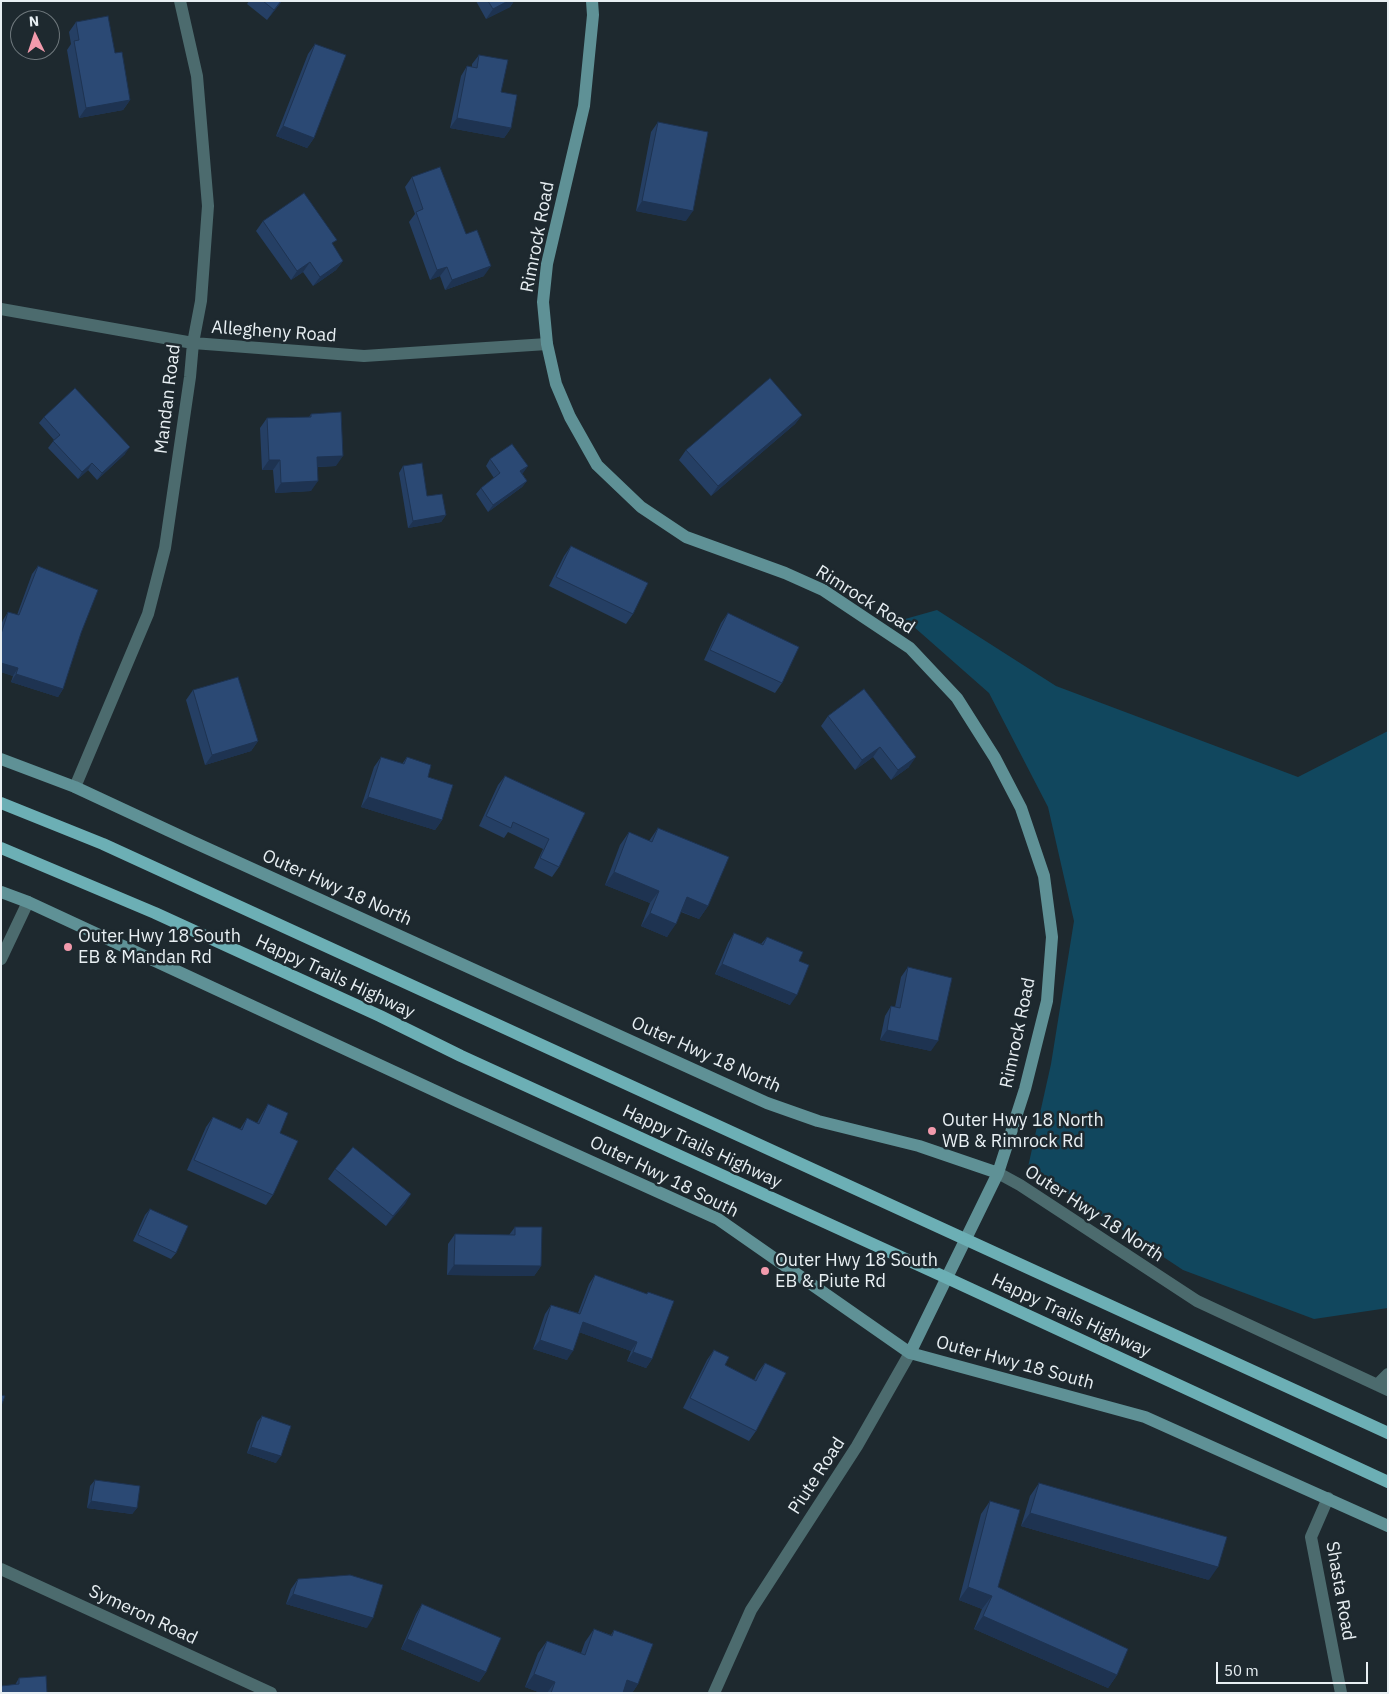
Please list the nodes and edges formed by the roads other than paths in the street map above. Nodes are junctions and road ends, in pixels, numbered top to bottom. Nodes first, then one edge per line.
1 (180, 1) edge
2 (592, 1) edge
3 (1, 308) edge
4 (193, 343) junction
5 (547, 344) junction
6 (1, 759) edge
7 (75, 786) junction
8 (1, 803) edge
9 (1, 848) edge
10 (1, 892) edge
11 (28, 902) junction
12 (1, 959) edge
13 (998, 1173) junction
14 (966, 1239) junction
15 (947, 1278) junction
16 (910, 1352) junction
17 (1388, 1374) edge
18 (1382, 1388) edge
19 (1388, 1433) edge
20 (1388, 1482) edge
21 (1328, 1498) junction
22 (1388, 1526) edge
23 (1, 1569) edge
24 (271, 1693) edge
25 (714, 1693) edge
26 (1341, 1693) edge

1 - 4 street, Mandan Road
2 - 5 street, Rimrock Road
3 - 4 street, Allegheny Road
4 - 5 street, Allegheny Road
4 - 7 street, Mandan Road
5 - 13 street, Rimrock Road
6 - 7 street, Outer Hwy 18 North
7 - 13 street, Outer Hwy 18 North
8 - 14 main road, Happy Trails Highway
9 - 15 main road, Happy Trails Highway
10 - 11 street, Outer Hwy 18 South
11 - 12 street
11 - 16 street, Outer Hwy 18 South
13 - 14 street, Rimrock Road
13 - 18 street, Outer Hwy 18 North
14 - 15 street, Rimrock Road
14 - 19 main road, Happy Trails Highway
15 - 16 street, Piute Road
15 - 20 main road, Happy Trails Highway
16 - 21 street, Outer Hwy 18 South
16 - 25 street, Piute Road
17 - 18 street
21 - 22 street, Outer Hwy 18 South
21 - 26 street, Shasta Road
23 - 24 street, Symeron Road

